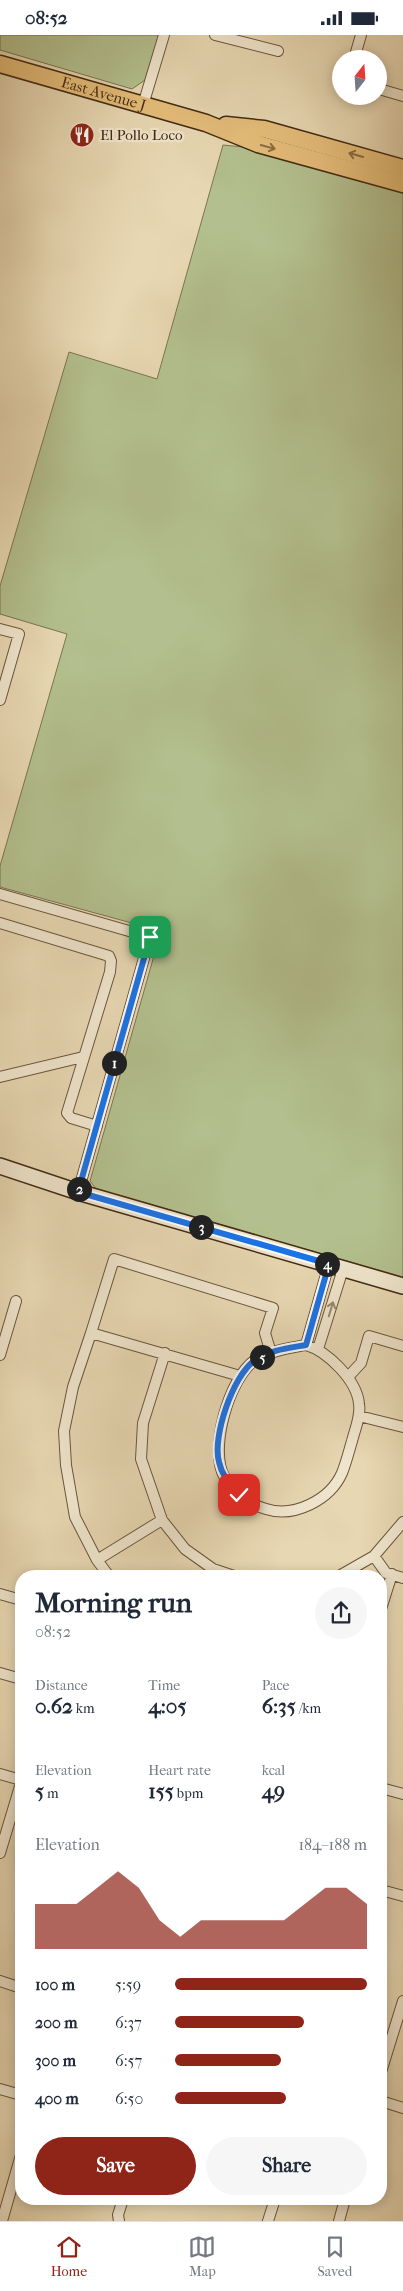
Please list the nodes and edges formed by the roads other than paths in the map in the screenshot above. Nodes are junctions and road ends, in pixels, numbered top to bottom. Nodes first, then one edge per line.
1 (164, 35) edge
2 (215, 35) edge
3 (361, 35) edge
4 (357, 50) edge
5 (278, 51) dead end
6 (0, 64) edge
7 (388, 91) edge
8 (403, 95) edge
9 (143, 105) junction
10 (206, 123) junction
11 (403, 168) edge
12 (403, 184) edge
13 (0, 629) edge
14 (1, 693) edge
15 (0, 894) edge
16 (0, 923) edge
17 (83, 1057) junction
18 (0, 1077) edge
19 (96, 1125) junction
20 (0, 1166) edge
21 (78, 1192) junction
22 (329, 1264) junction
23 (343, 1269) junction
24 (403, 1286) edge
25 (16, 1301) dead end
26 (91, 1333) junction
27 (306, 1345) junction
28 (403, 1346) edge
29 (318, 1349) junction
30 (165, 1353) junction
31 (271, 1353) junction
32 (0, 1355) edge
33 (240, 1376) junction
34 (348, 1377) junction
35 (359, 1416) junction
36 (403, 1427) edge
37 (162, 1520) junction
38 (403, 1522) edge
39 (374, 1556) junction
40 (97, 1560) junction
41 (104, 1570) edge
42 (216, 1570) edge
43 (349, 1570) edge
44 (384, 1570) edge
45 (387, 1573) edge
46 (392, 1574) junction
47 (403, 1577) edge
48 (387, 1590) edge
49 (0, 1594) edge
50 (15, 1598) edge
51 (0, 1673) edge
52 (15, 1677) edge
53 (0, 1774) edge
54 (15, 1780) edge
55 (387, 1790) edge
56 (403, 1794) edge
57 (15, 1802) edge
58 (0, 1853) edge
59 (387, 1892) edge
60 (403, 1896) edge
61 (0, 1981) edge
62 (15, 1986) edge
63 (403, 2001) edge
64 (387, 2053) edge
65 (0, 2089) edge
66 (15, 2093) edge
67 (387, 2103) edge
68 (403, 2108) edge
69 (15, 2176) edge
70 (121, 2205) edge
71 (273, 2205) edge
72 (343, 2205) edge
73 (2, 2221) edge
74 (119, 2221) edge
75 (268, 2221) edge
76 (338, 2221) edge

1 - 9 street
2 - 5 street
3 - 4 street
6 - 9 main road, East Avenue J
7 - 8 street
9 - 10 main road, East Avenue J
11 -> 10 main road, East Avenue J
10 -> 12 main road, East Avenue J
13 - 14 street
15 - 19 street
16 - 17 street
17 - 18 street
17 - 19 street
19 - 21 street
20 - 21 street
21 - 22 street
22 - 23 street
22 - 27 street
23 - 24 street
29 -> 23 street
25 - 32 street
26 - 30 street
26 - 31 street
26 - 40 street
27 - 29 street
27 - 31 street
28 - 34 street
29 - 34 street
30 - 33 street
30 - 37 street
31 - 33 street
33 - 35 street
34 - 35 street
35 - 36 street
37 - 40 street
37 - 42 street
38 - 39 street
39 - 43 street
39 - 44 street
40 - 41 street
45 - 46 street
46 - 47 street
46 - 48 street
49 - 50 street
51 - 52 street
53 - 54 street
55 - 56 street
57 - 58 street
59 - 60 street
61 - 62 street
63 - 64 street
65 - 66 street
67 - 68 street
69 - 73 street
70 - 74 street
71 - 75 street
72 - 76 street

